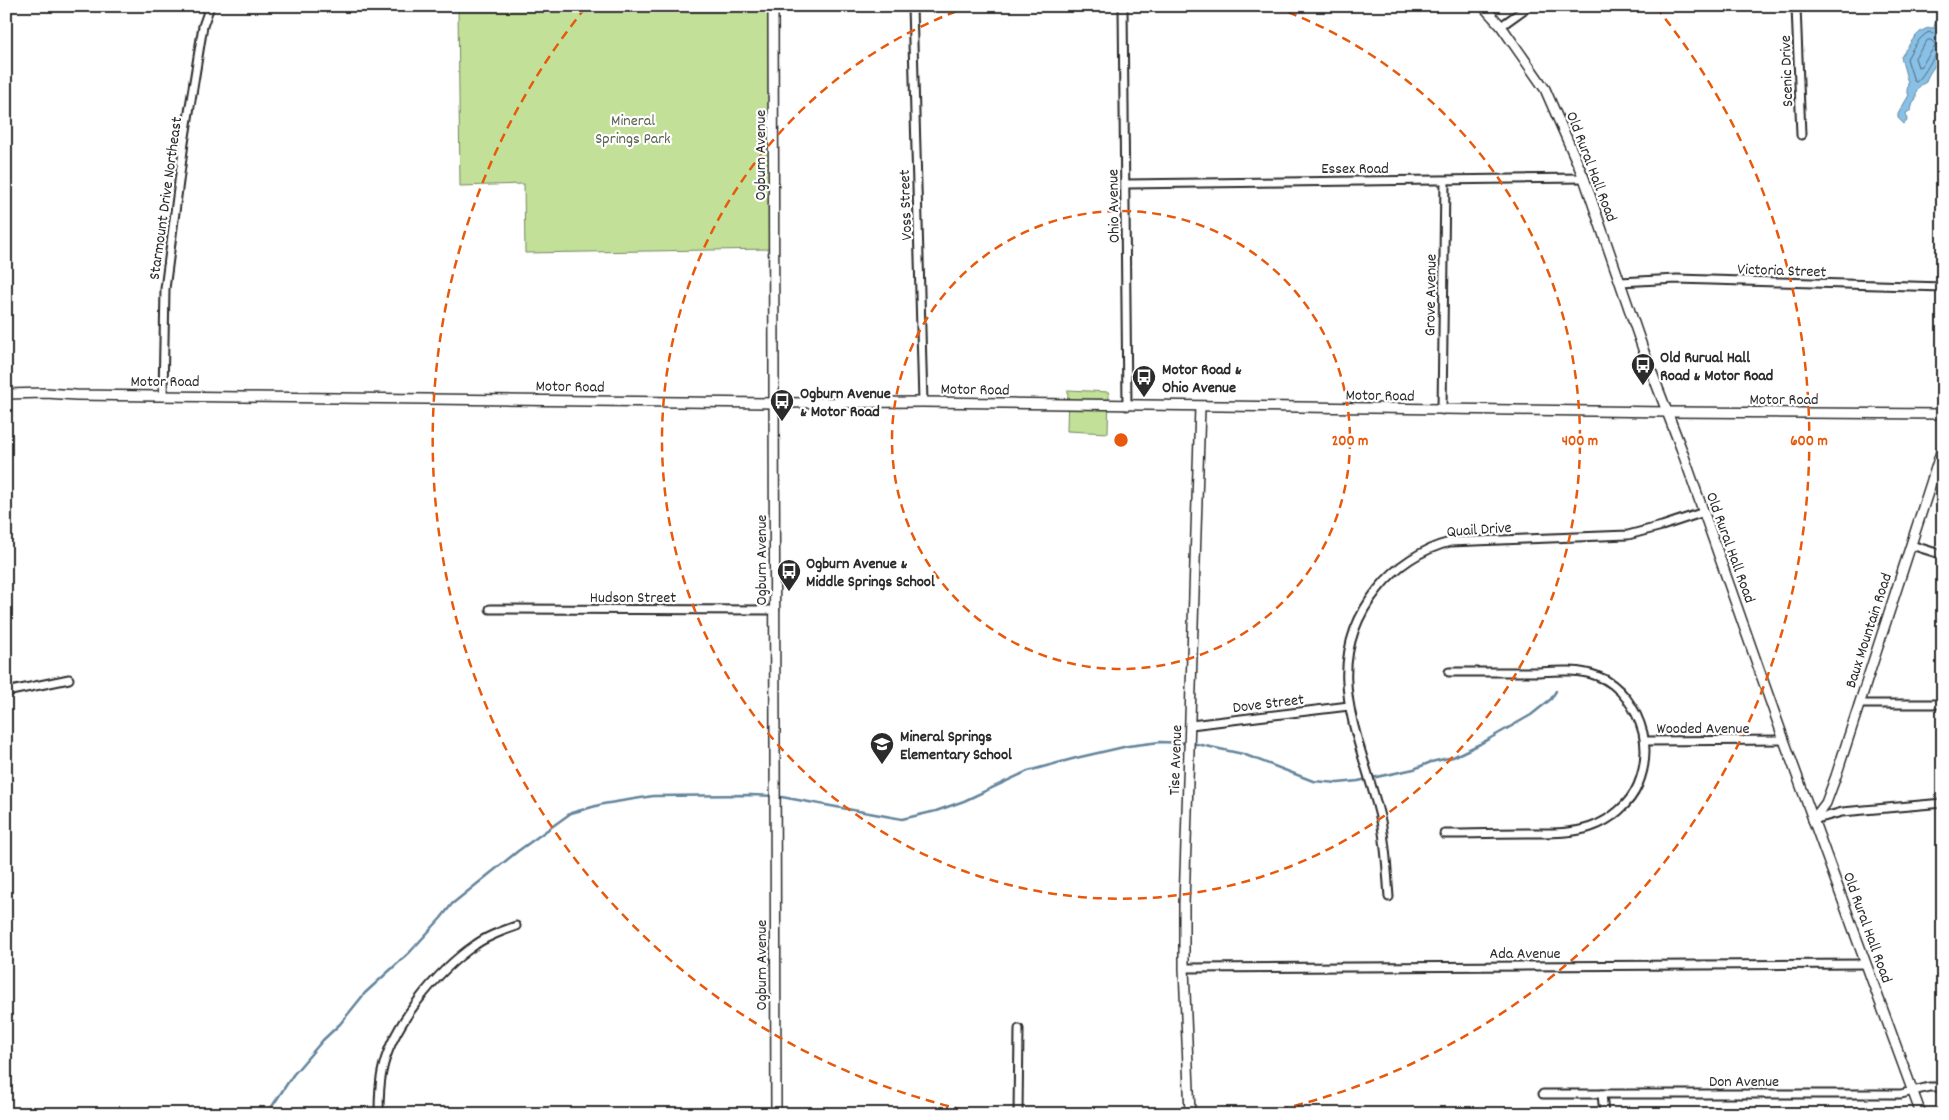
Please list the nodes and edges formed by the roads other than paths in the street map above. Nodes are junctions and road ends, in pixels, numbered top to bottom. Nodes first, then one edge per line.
1 (210, 6) edge
2 (773, 6) edge
3 (912, 6) edge
4 (1123, 6) edge
5 (1483, 6) edge
6 (1530, 6) edge
7 (1796, 6) edge
8 (1502, 26) junction
9 (1801, 135) dead end
10 (1584, 178) junction
11 (1445, 181) junction
12 (1126, 184) junction
13 (1620, 282) junction
14 (1943, 287) edge
15 (6, 394) edge
16 (163, 395) junction
17 (923, 402) junction
18 (774, 403) junction
19 (1127, 406) junction
20 (1200, 407) junction
21 (1442, 410) junction
22 (1667, 412) junction
23 (1943, 414) edge
24 (1943, 446) edge
25 (1704, 512) junction
26 (1910, 545) junction
27 (1943, 555) edge
28 (490, 609) dead end
29 (776, 610) junction
30 (1449, 672) dead end
31 (69, 679) dead end
32 (6, 692) edge
33 (1859, 704) junction
34 (1943, 704) edge
35 (1349, 706) junction
36 (1191, 725) junction
37 (1784, 740) junction
38 (1644, 741) junction
39 (1943, 803) edge
40 (1813, 820) junction
41 (1444, 834) dead end
42 (1389, 897) dead end
43 (516, 926) dead end
44 (1866, 964) junction
45 (1184, 968) junction
46 (1019, 1028) dead end
47 (1943, 1087) edge
48 (1913, 1092) junction
49 (1544, 1094) dead end
50 (1602, 1094) junction
51 (379, 1114) edge
52 (776, 1114) edge
53 (1018, 1114) edge
54 (1190, 1114) edge
55 (1604, 1114) edge
56 (1921, 1114) edge

1 - 16 street, Starmount Drive Northeast
2 - 18 street, Ogburn Avenue
3 - 17 street, Voss Street
4 - 12 street, Ohio Avenue
5 - 8 street, Old Rural Hall Road
6 - 8 street
7 - 9 street, Scenic Drive
8 - 10 street, Old Rural Hall Road
10 - 11 street, Essex Road
10 - 13 street, Old Rural Hall Road
11 - 12 street, Essex Road
11 - 21 street, Grove Avenue
12 - 19 street, Ohio Avenue
13 - 14 street, Victoria Street
13 - 22 street, Old Rural Hall Road
15 - 16 street, Motor Road
16 - 18 street, Motor Road
17 - 18 street, Motor Road
17 - 19 street, Motor Road
18 - 29 street, Ogburn Avenue
19 - 20 street, Motor Road
20 - 21 street, Motor Road
20 - 36 street, Tise Avenue
21 - 22 street, Motor Road
22 - 23 street, Motor Road
22 - 25 street, Old Rural Hall Road
24 - 26 street, Baux Mountain Road
25 - 35 street, Quail Drive
25 - 37 street, Old Rural Hall Road
26 - 27 street
26 - 33 street, Baux Mountain Road
28 - 29 street, Hudson Street
29 - 52 street, Ogburn Avenue
30 - 38 street, Wooded Avenue
31 - 32 street
33 - 34 street
33 - 40 street, Baux Mountain Road
35 - 36 street, Dove Street
35 - 42 street, Quail Drive
36 - 45 street, Tise Avenue
37 - 38 street, Wooded Avenue
37 - 40 street, Old Rural Hall Road
38 - 41 street
39 - 40 street
40 - 44 street, Old Rural Hall Road
43 - 51 street
44 - 45 street, Ada Avenue
44 - 48 street, Old Rural Hall Road
45 - 54 street, Tise Avenue
46 - 53 street
47 - 48 street, Don Avenue
48 - 50 street, Don Avenue
48 - 56 street, Old Rural Hall Road
49 - 50 street, Don Avenue
50 - 55 street

